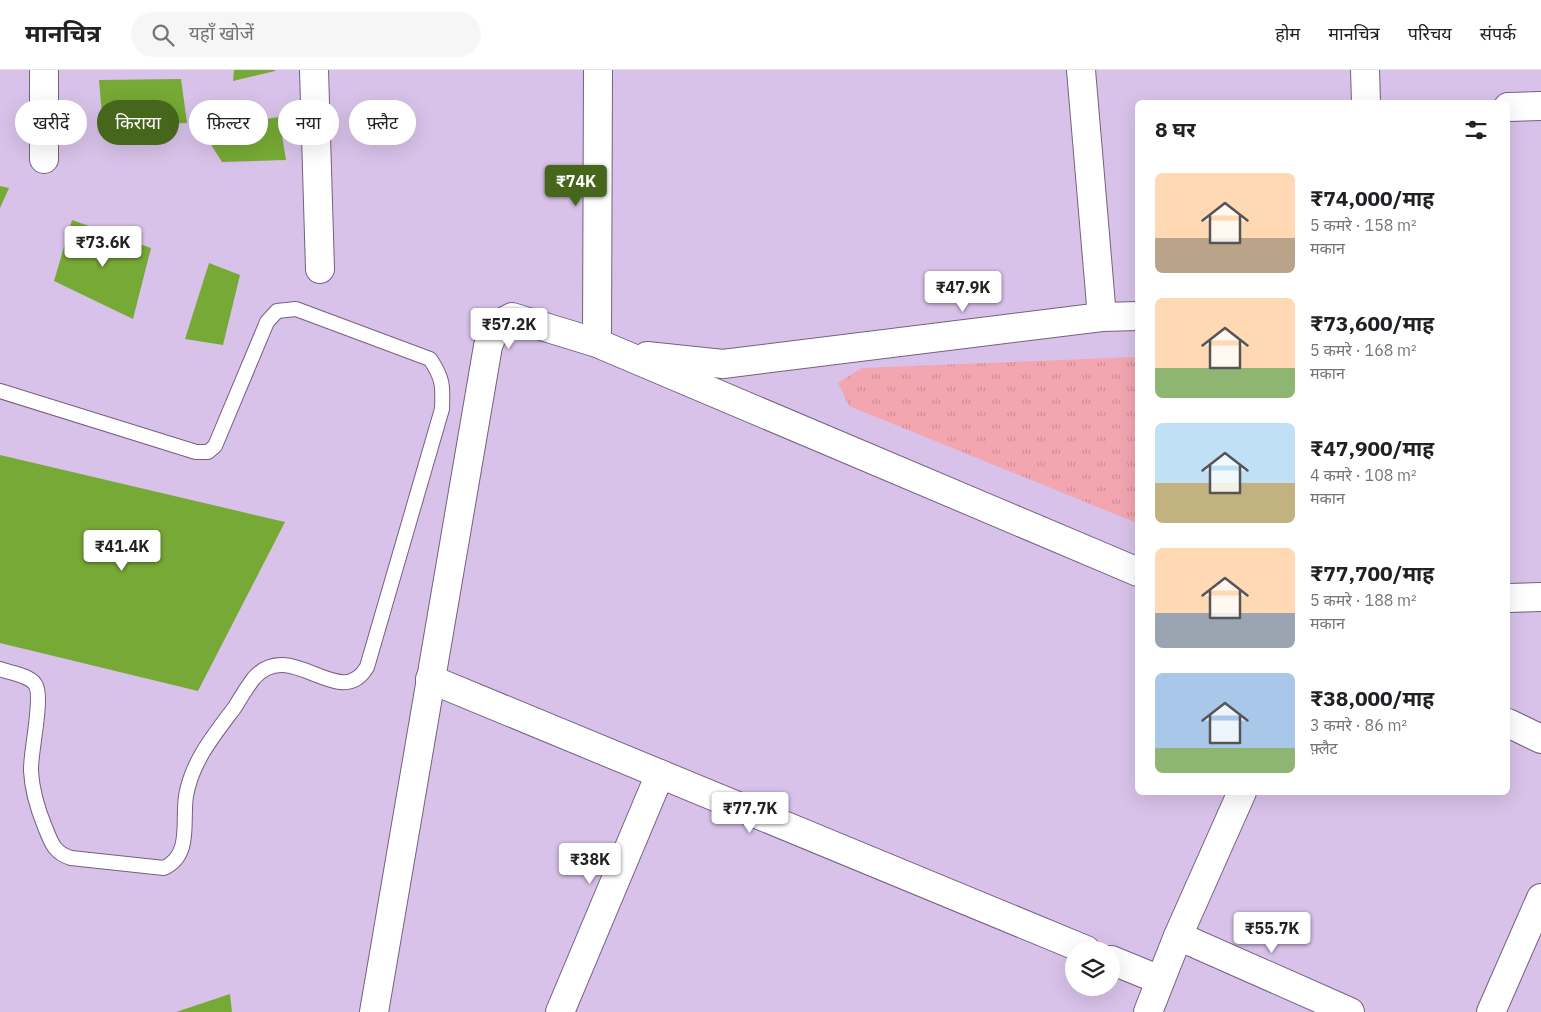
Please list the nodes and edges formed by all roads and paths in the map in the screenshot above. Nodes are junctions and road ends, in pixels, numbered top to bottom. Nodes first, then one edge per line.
1 (44, 70) edge
2 (314, 70) edge
3 (598, 70) edge
4 (1081, 70) edge
5 (1365, 70) edge
6 (1366, 100) edge
7 (1541, 106) edge
8 (1510, 107) edge
9 (44, 159) dead end
10 (320, 269) dead end
11 (1135, 316) edge
12 (1102, 317) junction
13 (608, 348) junction
14 (0, 391) edge
15 (1135, 571) edge
16 (1541, 597) edge
17 (1510, 598) edge
18 (0, 670) edge
19 (430, 680) junction
20 (1510, 724) edge
21 (1541, 739) edge
22 (660, 774) junction
23 (1241, 795) edge
24 (1541, 898) edge
25 (1178, 936) junction
26 (1065, 941) edge
27 (1120, 964) edge
28 (1160, 980) junction
29 (374, 1012) edge
30 (560, 1012) edge
31 (1148, 1012) edge
32 (1350, 1012) edge
33 (1491, 1012) edge

1 - 9 street
2 - 10 street
3 - 13 street
4 - 12 street
5 - 6 street
7 - 8 street
11 - 12 street
12 - 13 street
13 - 15 street
13 - 19 street
14 - 18 lane
16 - 17 street
19 - 22 street
19 - 29 street
20 - 21 street
22 - 26 street
22 - 30 street
23 - 25 street
24 - 33 street
25 - 28 street
25 - 32 street
27 - 28 street
28 - 31 street

